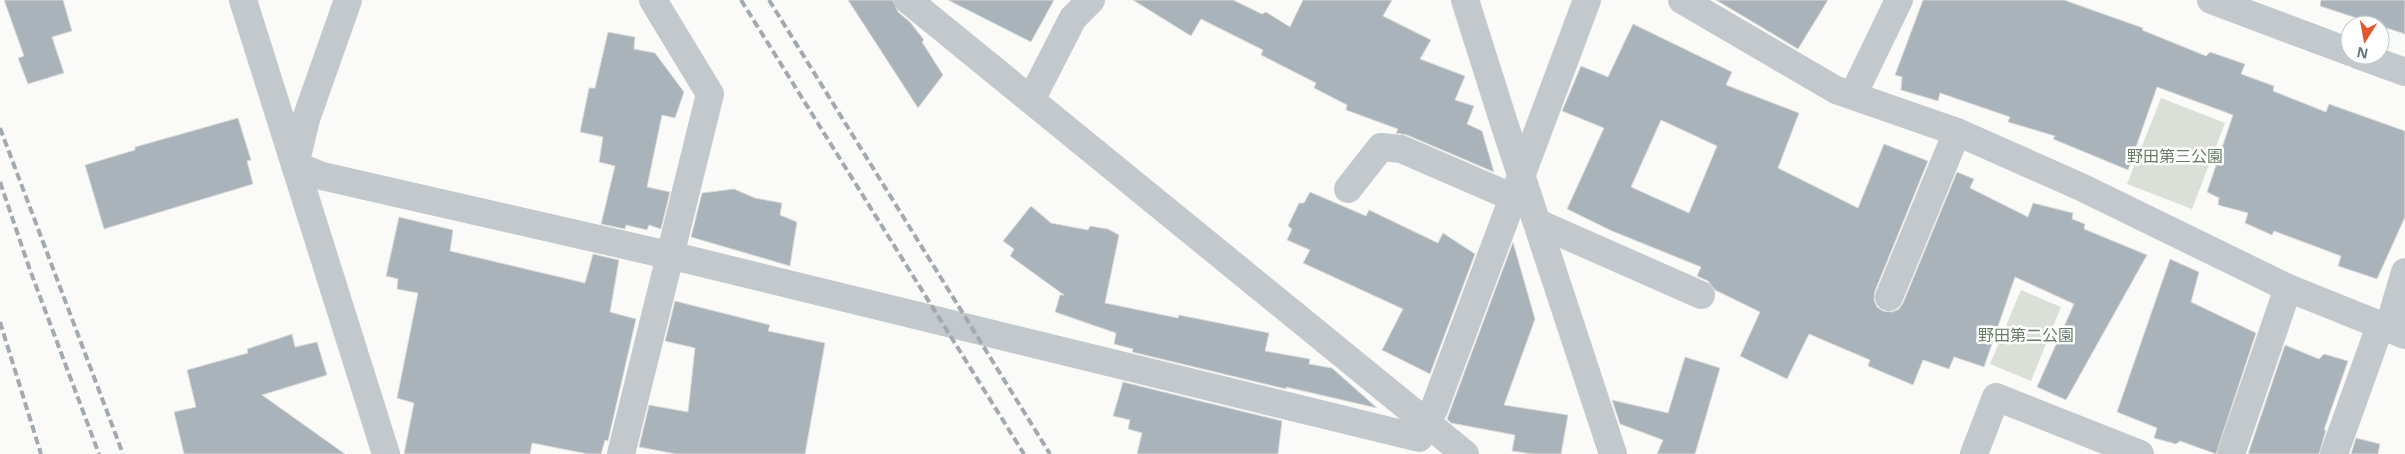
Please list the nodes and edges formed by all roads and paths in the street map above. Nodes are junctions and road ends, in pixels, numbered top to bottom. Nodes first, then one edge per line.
1 (243, 0) edge
2 (348, 0) edge
3 (653, 0) edge
4 (908, 0) edge
5 (1091, 0) edge
6 (1465, 0) edge
7 (1587, 0) edge
8 (1682, 0) edge
9 (1899, 0) edge
10 (2211, 0) edge
11 (2340, 48) edge
12 (2386, 65) edge
13 (2405, 72) edge
14 (1853, 95) junction
15 (1031, 100) junction
16 (1957, 132) junction
17 (295, 165) junction
18 (1518, 186) junction
19 (1348, 189) dead end
20 (1538, 223) junction
21 (668, 256) junction
22 (2405, 272) edge
23 (2288, 288) junction
24 (1701, 296) dead end
25 (1889, 297) dead end
26 (2391, 330) edge
27 (1420, 438) edge
28 (386, 454) edge
29 (621, 454) edge
30 (1465, 454) edge
31 (1614, 454) edge
32 (1974, 454) edge
33 (2140, 454) edge
34 (2231, 454) edge
35 (2334, 454) edge

1 - 17 street
2 - 17 street
3 - 21 street
4 - 15 street
5 - 15 street
6 - 18 street
7 - 18 street
8 - 14 street
9 - 14 street
10 - 11 street
12 - 13 street
14 - 16 street
15 - 27 street
16 - 23 street
16 - 25 street
17 - 21 street
17 - 28 street
18 - 19 street
18 - 20 street
18 - 27 street
20 - 24 street
20 - 31 street
21 - 27 street
21 - 29 street
22 - 26 street
23 - 26 street
23 - 34 street
26 - 35 street
27 - 30 street
32 - 33 street

